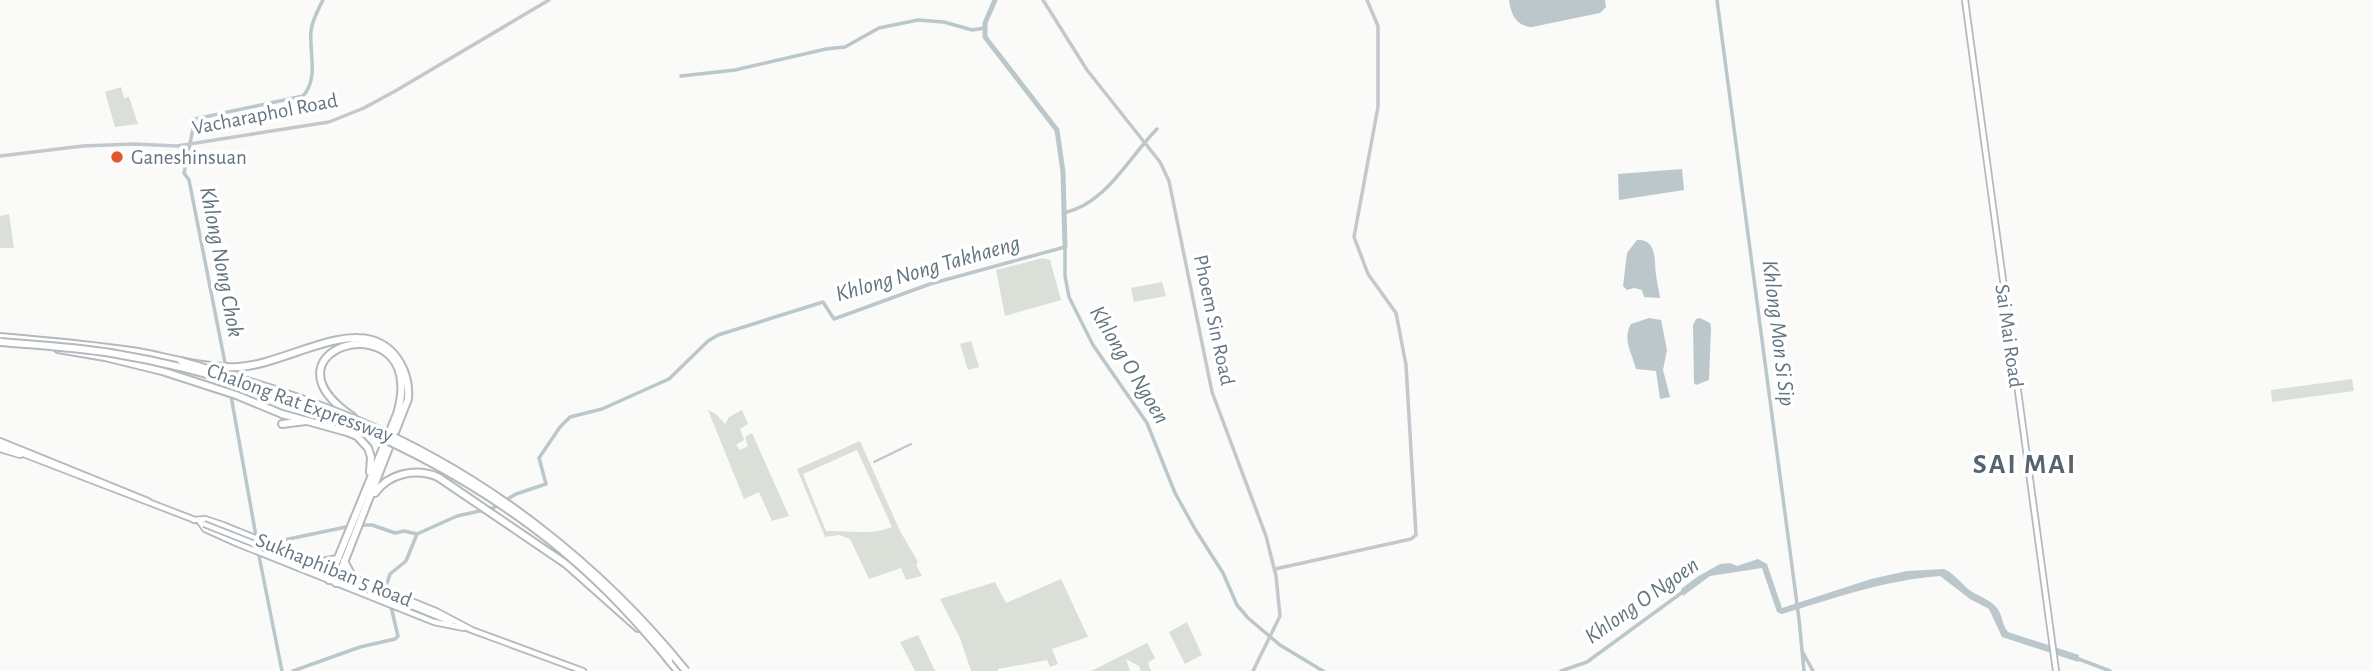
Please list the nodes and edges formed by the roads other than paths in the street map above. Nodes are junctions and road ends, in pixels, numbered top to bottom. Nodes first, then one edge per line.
1 (549, 0) edge
2 (1043, 0) edge
3 (1367, 0) edge
4 (1965, 0) edge
5 (0, 156) edge
6 (0, 339) edge
7 (48, 346) junction
8 (181, 360) junction
9 (287, 415) junction
10 (308, 421) junction
11 (360, 421) junction
12 (282, 424) dead end
13 (296, 426) junction
14 (0, 443) edge
15 (39, 458) junction
16 (367, 487) junction
17 (365, 510) junction
18 (200, 522) junction
19 (352, 532) junction
20 (340, 560) junction
21 (317, 563) junction
22 (1275, 569) junction
23 (337, 571) junction
24 (314, 574) junction
25 (352, 578) junction
26 (333, 581) junction
27 (349, 588) junction
28 (393, 603) junction
29 (472, 630) junction
30 (669, 660) junction
31 (583, 671) edge
32 (678, 671) edge
33 (686, 671) edge
34 (1252, 671) edge
35 (2056, 671) edge

1 - 5 street, Vacharaphol Road
2 - 22 street, Phoem Sin Road
3 - 22 street
4 - 35 main road, Sai Mai Road
6 - 7 highway, Chalong Rat Expressway, bridge
6 - 8 highway, Chalong Rat Expressway, bridge
7 - 9 highway, bridge
7 - 30 highway, Chalong Rat Expressway, bridge
8 - 11 highway, Chalong Rat Expressway, bridge
8 - 17 highway, bridge
9 - 10 highway
9 - 13 highway
10 - 13 highway
10 - 16 highway
11 - 16 highway, bridge
11 - 33 highway, Chalong Rat Expressway, bridge
12 - 13 highway
14 - 15 main road, Sukhaphiban 5 Road
14 - 15 main road, Sukhaphiban 5 Road
14 - 15 main road, Sukhaphiban 5 Road
15 - 18 main road, Sukhaphiban 5 Road
16 - 19 highway
17 - 19 highway
17 - 30 highway, bridge
18 - 21 main road, Sukhaphiban 5 Road
18 - 24 main road, Sukhaphiban 5 Road
18 - 28 main road, Sukhaphiban 5 Road, bridge
19 - 20 highway
20 - 21 highway
20 - 23 highway
20 - 25 highway
21 - 23 main road, Sukhaphiban 5 Road
21 - 24 main road
22 - 34 street, Phoem Sin Road
23 - 25 main road, Sukhaphiban 5 Road
23 - 26 highway
24 - 26 main road, Sukhaphiban 5 Road
25 - 27 main road
25 - 29 main road, Sukhaphiban 5 Road
26 - 27 main road, Sukhaphiban 5 Road
27 - 28 main road, Sukhaphiban 5 Road
28 - 29 main road, Sukhaphiban 5 Road
29 - 31 main road, Sukhaphiban 5 Road
30 - 32 highway, Chalong Rat Expressway

